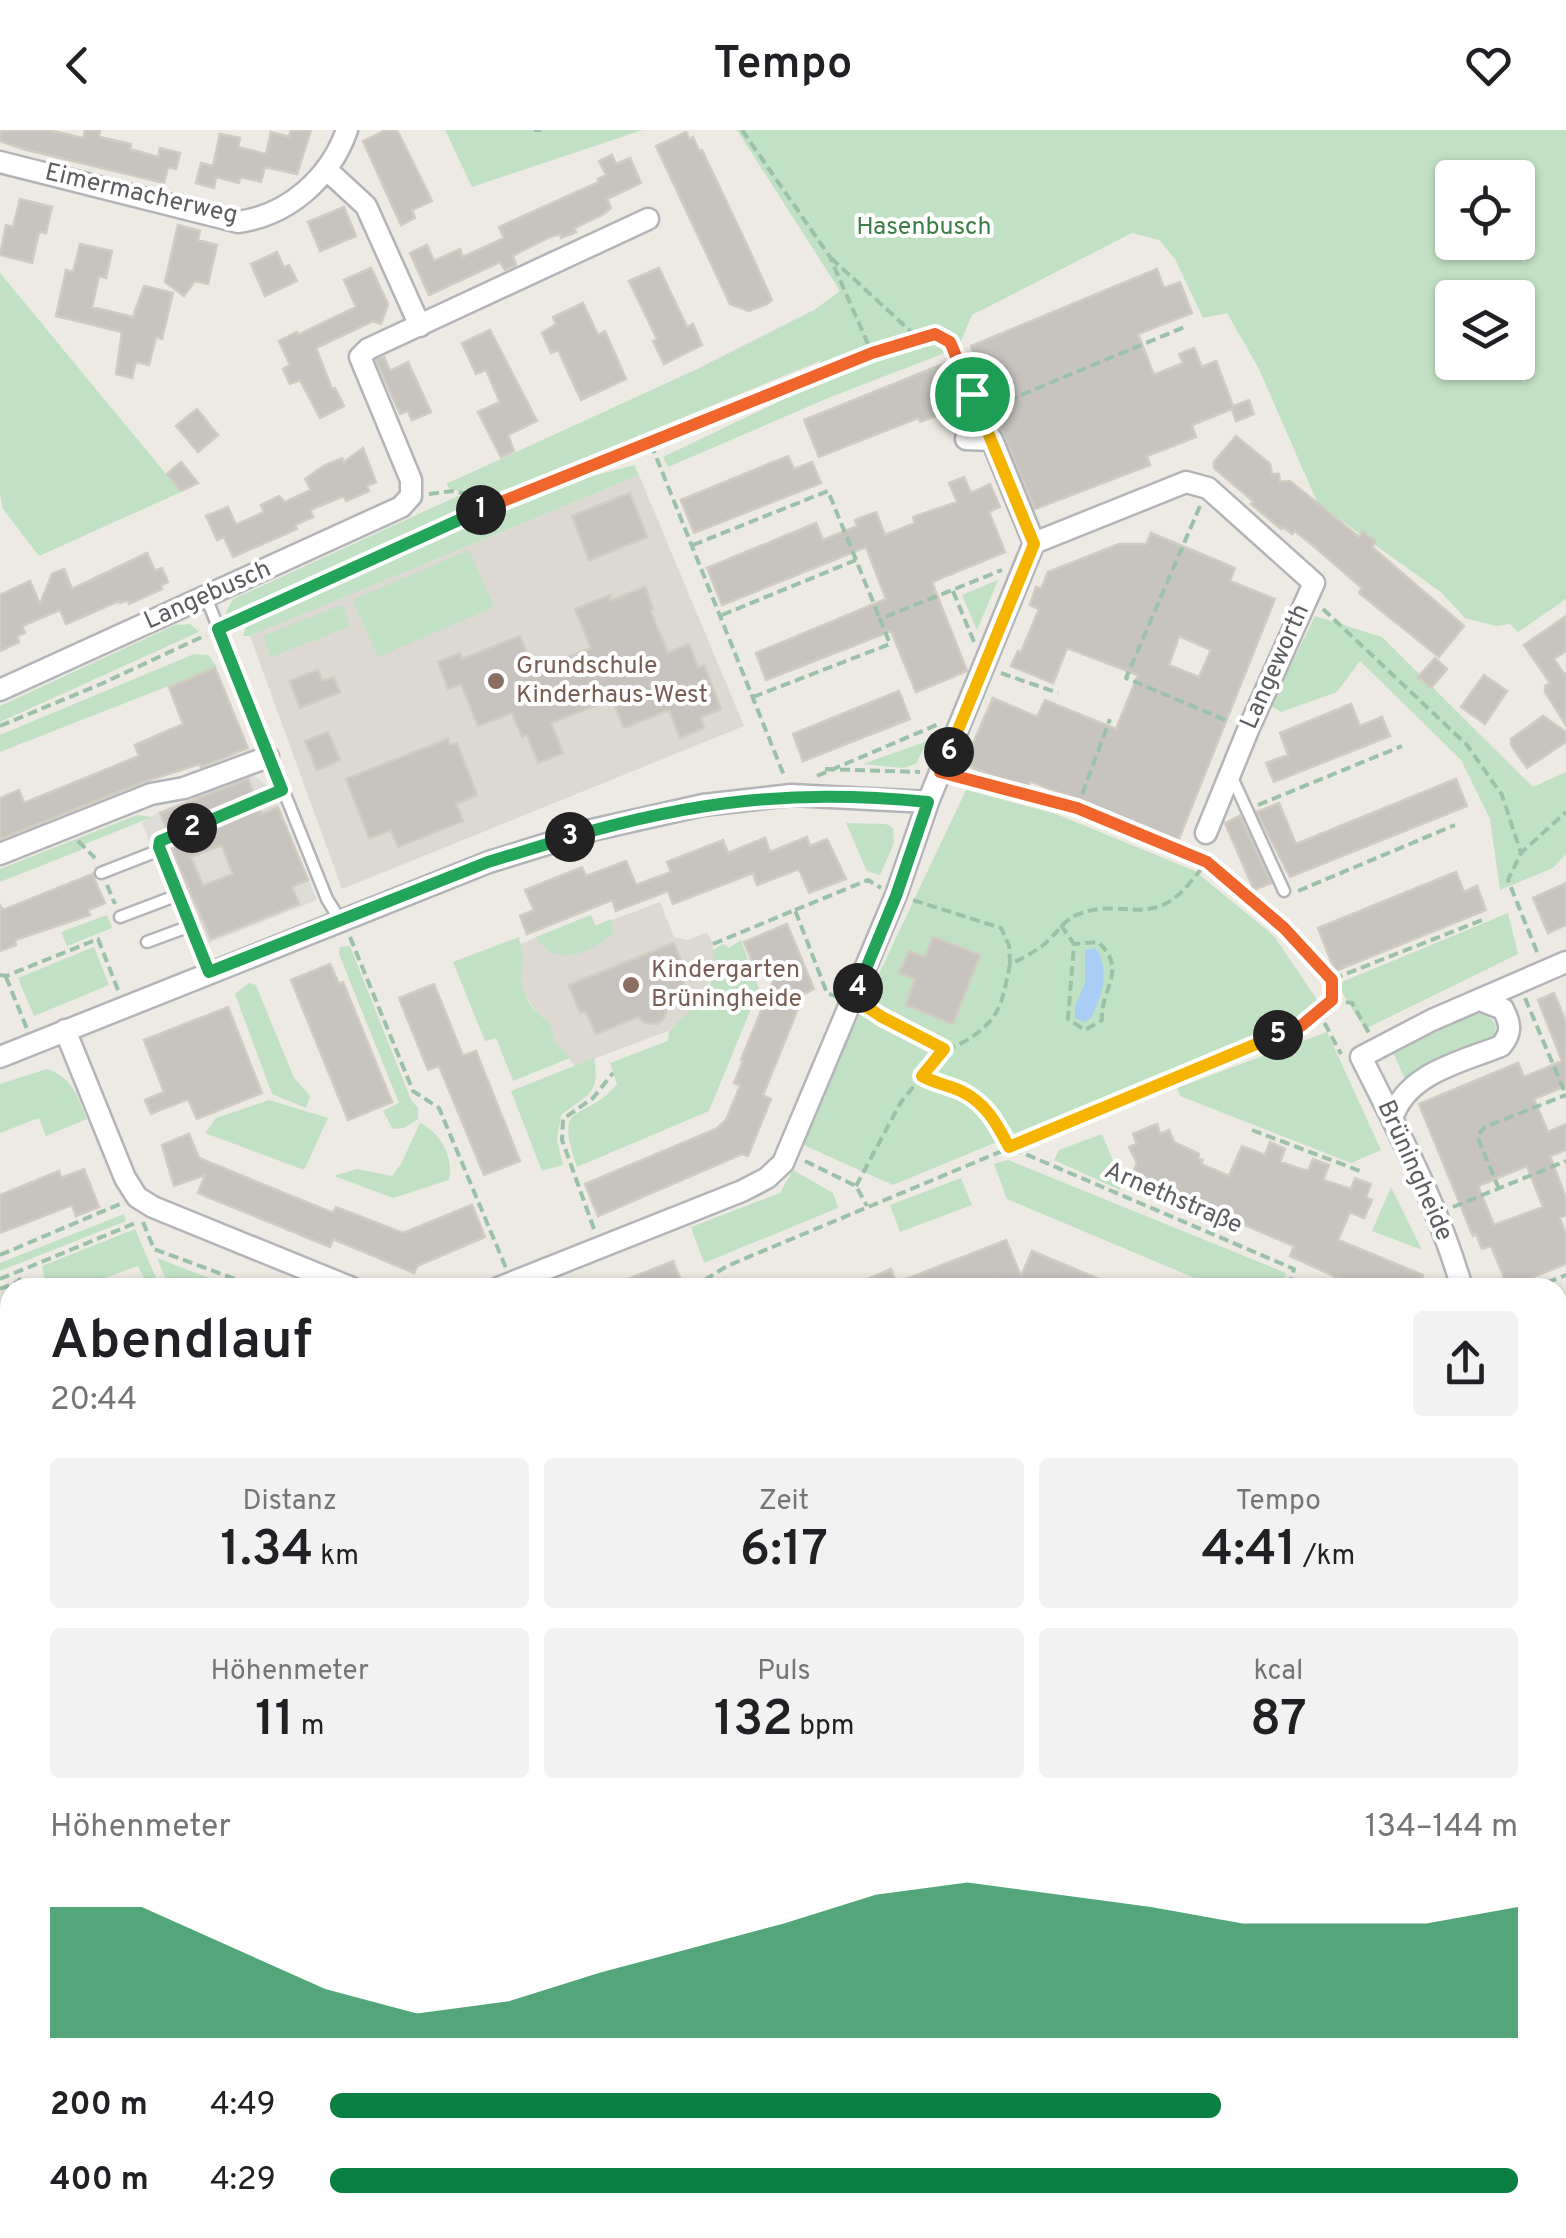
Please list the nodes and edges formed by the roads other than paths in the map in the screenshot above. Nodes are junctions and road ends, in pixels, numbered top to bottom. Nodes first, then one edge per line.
1 (347, 130) edge
2 (0, 162) edge
3 (326, 169) junction
4 (648, 219) dead end
5 (420, 326) junction
6 (966, 439) dead end
7 (1030, 552) junction
8 (206, 597) junction
9 (0, 690) edge
10 (268, 757) junction
11 (1230, 773) junction
12 (282, 790) junction
13 (928, 802) junction
14 (1206, 833) dead end
15 (160, 850) junction
16 (0, 854) edge
17 (101, 873) dead end
18 (1284, 891) road end
19 (178, 894) junction
20 (120, 917) dead end
21 (340, 920) junction
22 (190, 926) junction
23 (146, 942) dead end
24 (1566, 962) edge
25 (209, 972) junction
26 (1480, 1000) junction
27 (65, 1030) junction
28 (0, 1057) edge
29 (1392, 1119) junction
30 (327, 1278) edge
31 (522, 1278) edge
32 (1458, 1278) edge

1 - 3 street, Eimermacherweg
2 - 3 street, Eimermacherweg
3 - 5 street
4 - 5 street
5 - 8 street, Langebusch
6 - 7 street
7 - 11 street, Langeworth
7 - 13 street
8 - 9 street, Langebusch
8 - 10 lane
10 - 12 lane
10 - 16 street
11 - 14 street, Langeworth
11 - 18 lane
12 - 15 lane
12 - 21 lane
13 - 21 street
13 - 31 street
15 - 17 lane
15 - 19 lane
19 - 20 lane
19 - 22 lane
21 - 25 street
22 - 23 lane
22 - 25 lane
24 - 26 street
25 - 27 street
26 - 29 street, Brüningheide
26 - 29 street
27 - 28 street
27 - 30 street
29 - 32 street, Brüningheide

